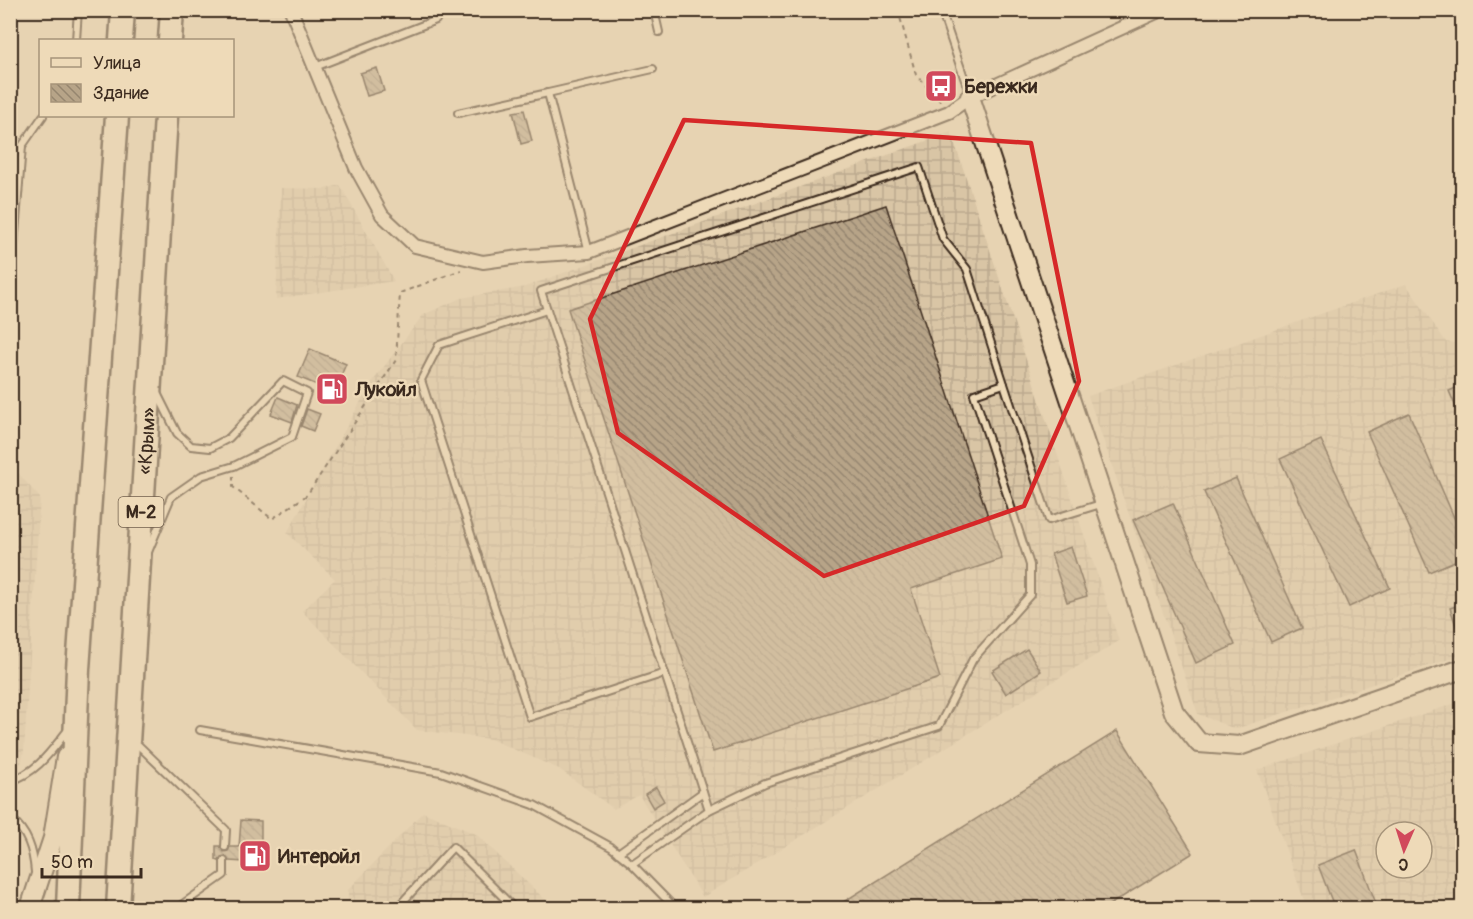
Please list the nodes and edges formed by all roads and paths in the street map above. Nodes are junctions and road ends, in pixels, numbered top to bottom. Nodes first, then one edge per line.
1 (78, 10) edge
2 (123, 10) edge
3 (172, 10) edge
4 (291, 10) edge
5 (654, 10) edge
6 (898, 10) edge
7 (941, 10) edge
8 (1161, 10) edge
9 (435, 20) dead end
10 (659, 32) dead end
11 (76, 39) edge
12 (122, 39) edge
13 (170, 39) edge
14 (315, 68) junction
15 (653, 69) dead end
16 (548, 93) junction
17 (970, 97) junction
18 (949, 112) junction
19 (458, 113) dead end
20 (42, 117) edge
21 (117, 117) edge
22 (166, 117) edge
23 (589, 252) junction
24 (483, 262) junction
25 (10, 296) edge
26 (547, 310) junction
27 (149, 376) junction
28 (1005, 384) junction
29 (234, 466) junction
30 (1104, 502) junction
31 (136, 580) junction
32 (78, 669) junction
33 (1462, 669) edge
34 (665, 674) junction
35 (70, 727) junction
36 (201, 730) dead end
37 (128, 734) junction
38 (10, 781) edge
39 (704, 792) junction
40 (709, 810) junction
41 (10, 817) edge
42 (225, 847) dead end
43 (618, 853) junction
44 (225, 861) dead end
45 (632, 864) junction
46 (37, 887) junction
47 (30, 909) edge
48 (68, 909) edge
49 (118, 909) edge
50 (177, 909) edge
51 (397, 909) edge
52 (514, 909) edge
53 (675, 909) edge

1 - 11 lane
2 - 12 highway
3 - 13 highway
4 - 14 street
5 - 10 lane
6 - 18 path
7 - 17 lane
8 - 17 street
9 - 14 lane
14 - 24 street
15 - 16 lane
16 - 19 lane
16 - 23 lane
17 - 18 street
17 - 30 street
18 - 23 street
20 - 25 lane
21 - 32 highway, М-2
22 - 27 highway, «Крым» / М-2
23 - 24 street
24 - 29 path
26 - 28 lane
26 - 34 lane
26 - 34 lane
27 - 29 lane
27 - 31 highway, «Крым» / М-2
28 - 30 lane
28 - 40 lane
29 - 31 lane
30 - 33 street
31 - 37 highway, «Крым» / М-2
32 - 35 street
32 - 48 highway, М-2
34 - 39 lane
35 - 38 lane
35 - 46 street
36 - 43 lane
37 - 42 lane
37 - 49 highway, «Крым» / М-2
39 - 40 lane
39 - 43 lane
40 - 45 lane
41 - 46 lane
43 - 45 lane
44 - 50 lane
45 - 53 lane
46 - 47 street
51 - 52 lane

